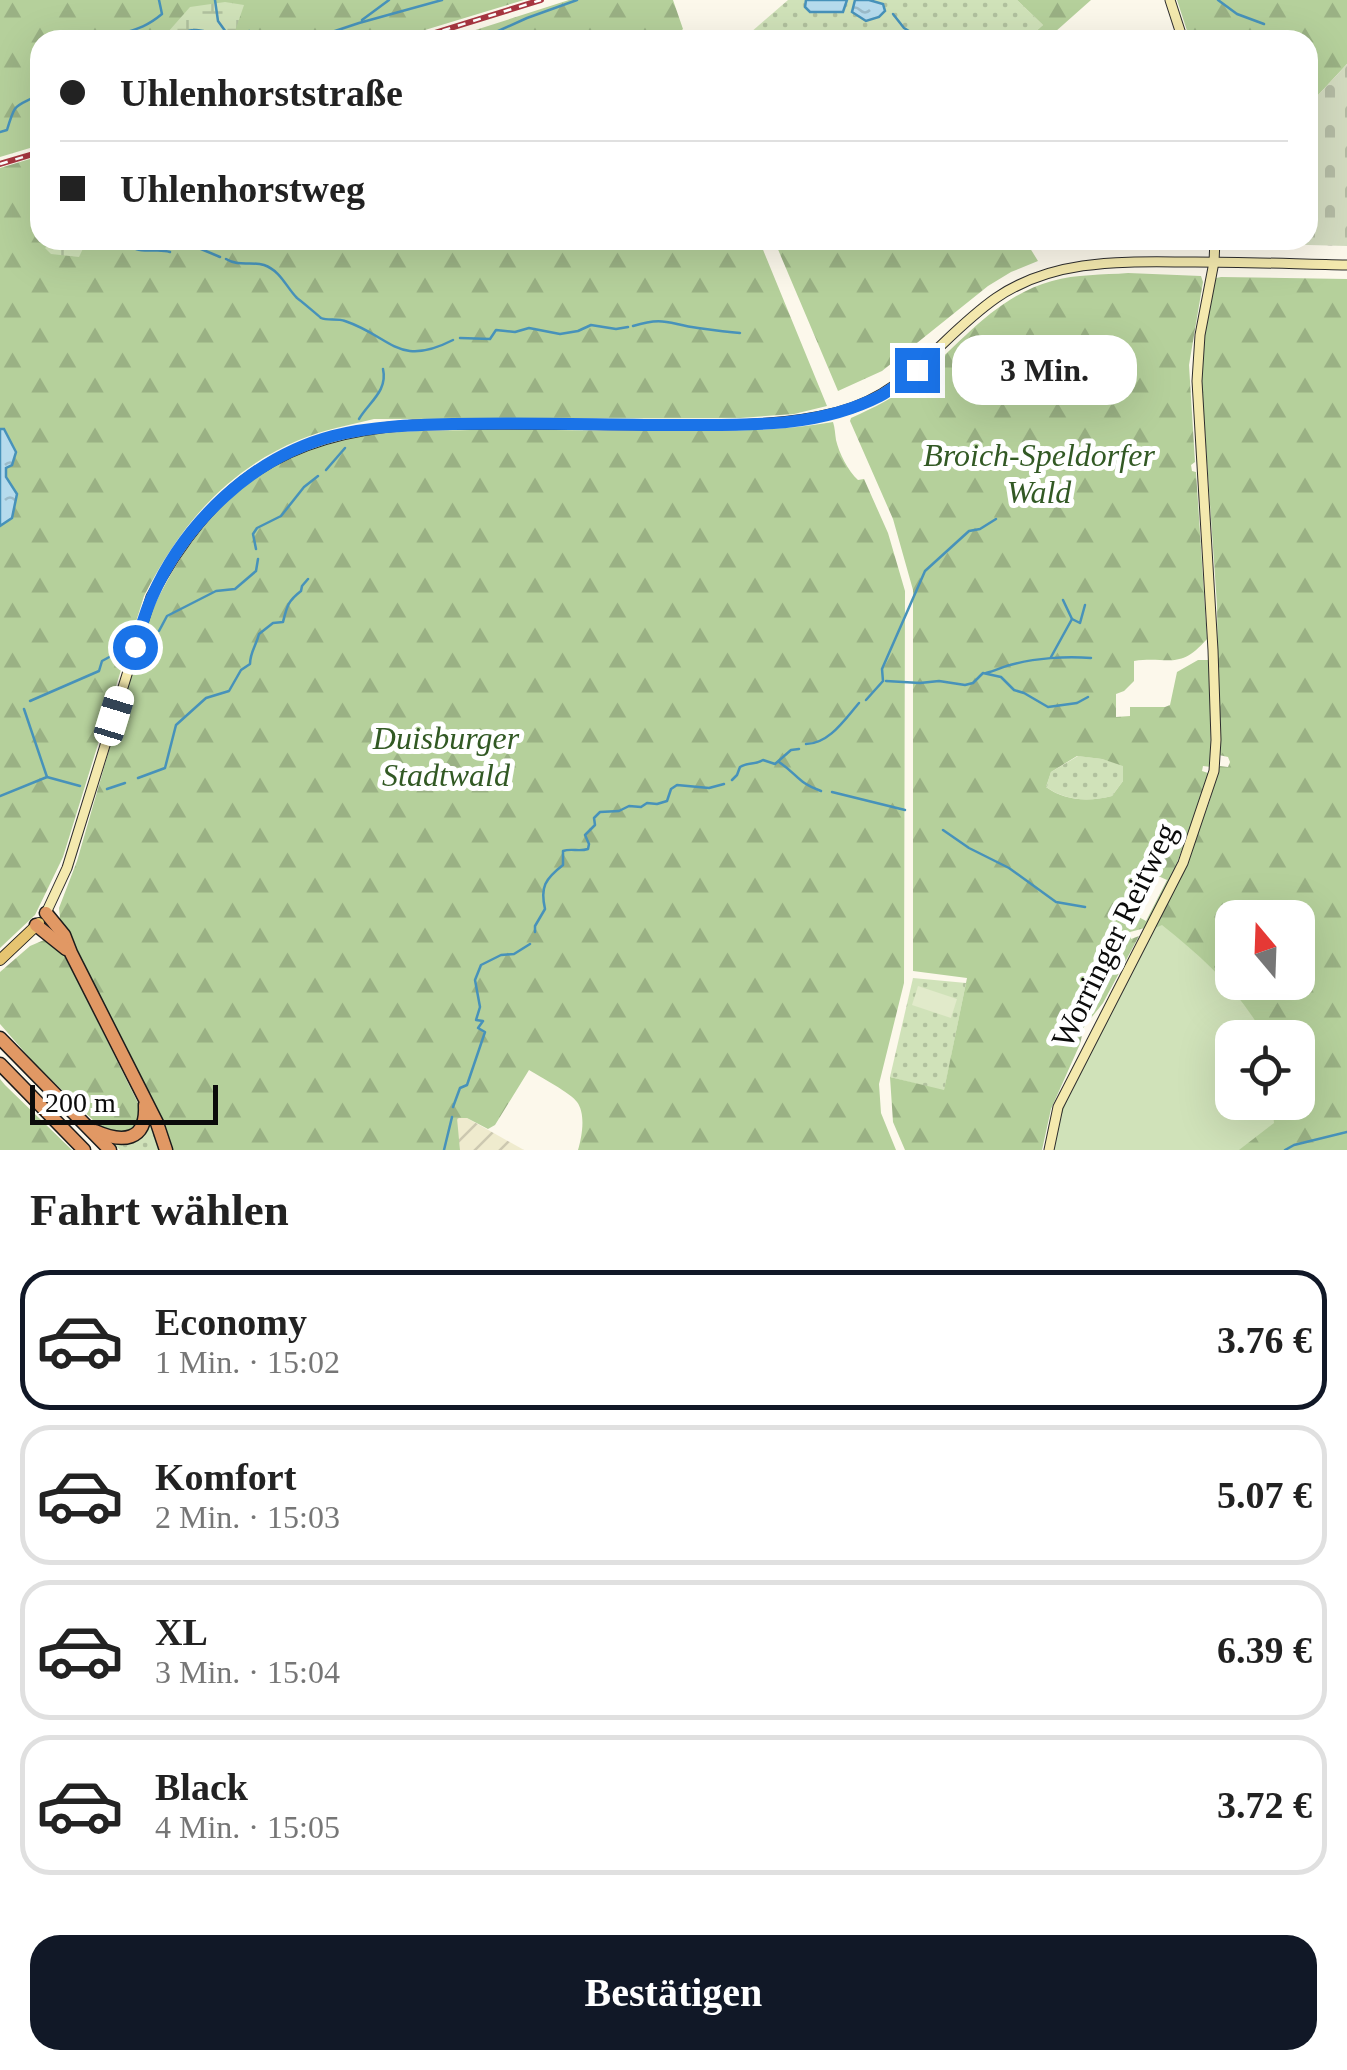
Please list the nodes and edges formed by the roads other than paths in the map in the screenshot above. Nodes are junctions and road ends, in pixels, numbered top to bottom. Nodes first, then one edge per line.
1 (1170, 0) edge
2 (1180, 30) edge
3 (1215, 250) edge
4 (1214, 262) junction
5 (1347, 265) edge
6 (46, 913) junction
7 (36, 926) junction
8 (71, 954) junction
9 (0, 960) edge
10 (0, 1038) edge
11 (0, 1064) edge
12 (144, 1098) junction
13 (85, 1127) junction
14 (80, 1148) edge
15 (110, 1150) edge
16 (166, 1150) edge
17 (1049, 1150) edge

1 - 2 main road
3 - 4 main road, Worringer Reitweg
4 - 5 main road
4 - 6 main road
4 - 17 main road, Worringer Reitweg
6 - 7 main road
6 - 8 highway
7 - 8 highway
7 - 9 main road
8 - 12 highway
10 - 13 highway
11 - 14 highway
12 - 13 highway
12 - 16 highway
13 - 15 highway

